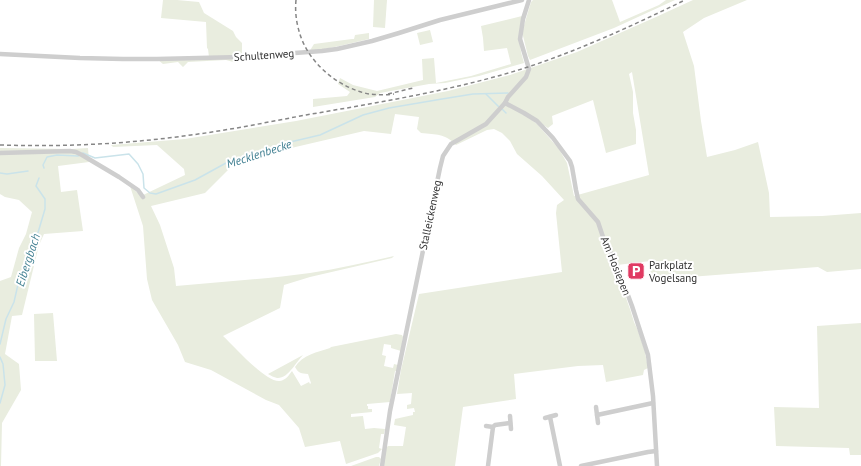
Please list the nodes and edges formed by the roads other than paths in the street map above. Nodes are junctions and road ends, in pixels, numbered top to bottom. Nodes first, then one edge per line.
1 (522, 0) edge
2 (530, 0) edge
3 (0, 54) edge
4 (502, 107) junction
5 (0, 153) edge
6 (143, 197) dead end
7 (654, 403) junction
8 (596, 407) dead end
9 (556, 415) dead end
10 (597, 415) junction
11 (510, 416) dead end
12 (550, 417) junction
13 (545, 418) dead end
14 (510, 423) junction
15 (598, 423) dead end
16 (486, 426) dead end
17 (492, 428) junction
18 (511, 429) dead end
19 (656, 451) junction
20 (382, 466) edge
21 (488, 466) edge
22 (560, 466) edge
23 (581, 466) edge
24 (657, 466) edge

1 - 3 street, Schultenweg
2 - 4 street, Stalleickenweg
4 - 7 street, Am Hosiepen
4 - 20 street, Stalleickenweg
5 - 6 street
7 - 10 street
7 - 19 street, Am Hosiepen
8 - 10 street
9 - 12 street
10 - 15 street
11 - 14 street
12 - 13 street
12 - 22 street
14 - 17 street
14 - 18 street
16 - 17 street
17 - 21 street
19 - 23 street
19 - 24 street, Am Hosiepen

